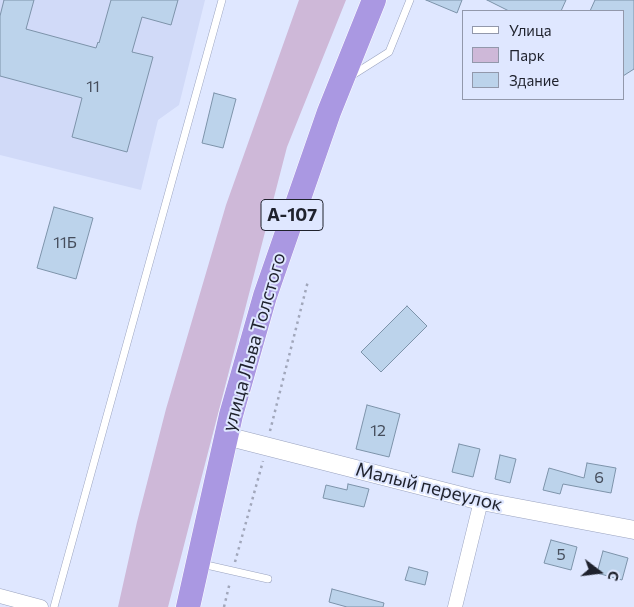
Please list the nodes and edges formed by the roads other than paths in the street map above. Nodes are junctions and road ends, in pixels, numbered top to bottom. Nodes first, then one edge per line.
1 (222, 0) edge
2 (374, 0) edge
3 (410, 0) edge
4 (341, 83) junction
5 (226, 436) junction
6 (481, 501) junction
7 (634, 530) edge
8 (198, 562) junction
9 (268, 580) dead end
10 (0, 596) edge
11 (41, 607) edge
12 (54, 607) edge
13 (188, 607) edge
14 (455, 607) edge

1 - 12 lane
2 - 4 highway, улица Льва Толстого / А-107
3 - 4 lane
4 - 5 highway, улица Льва Толстого / А-107
5 - 6 street, Малый переулок
5 - 8 highway, улица Льва Толстого / А-107
6 - 7 street, Малый переулок
6 - 14 street
8 - 9 lane
8 - 13 highway, улица Льва Толстого / А-107
10 - 11 street

